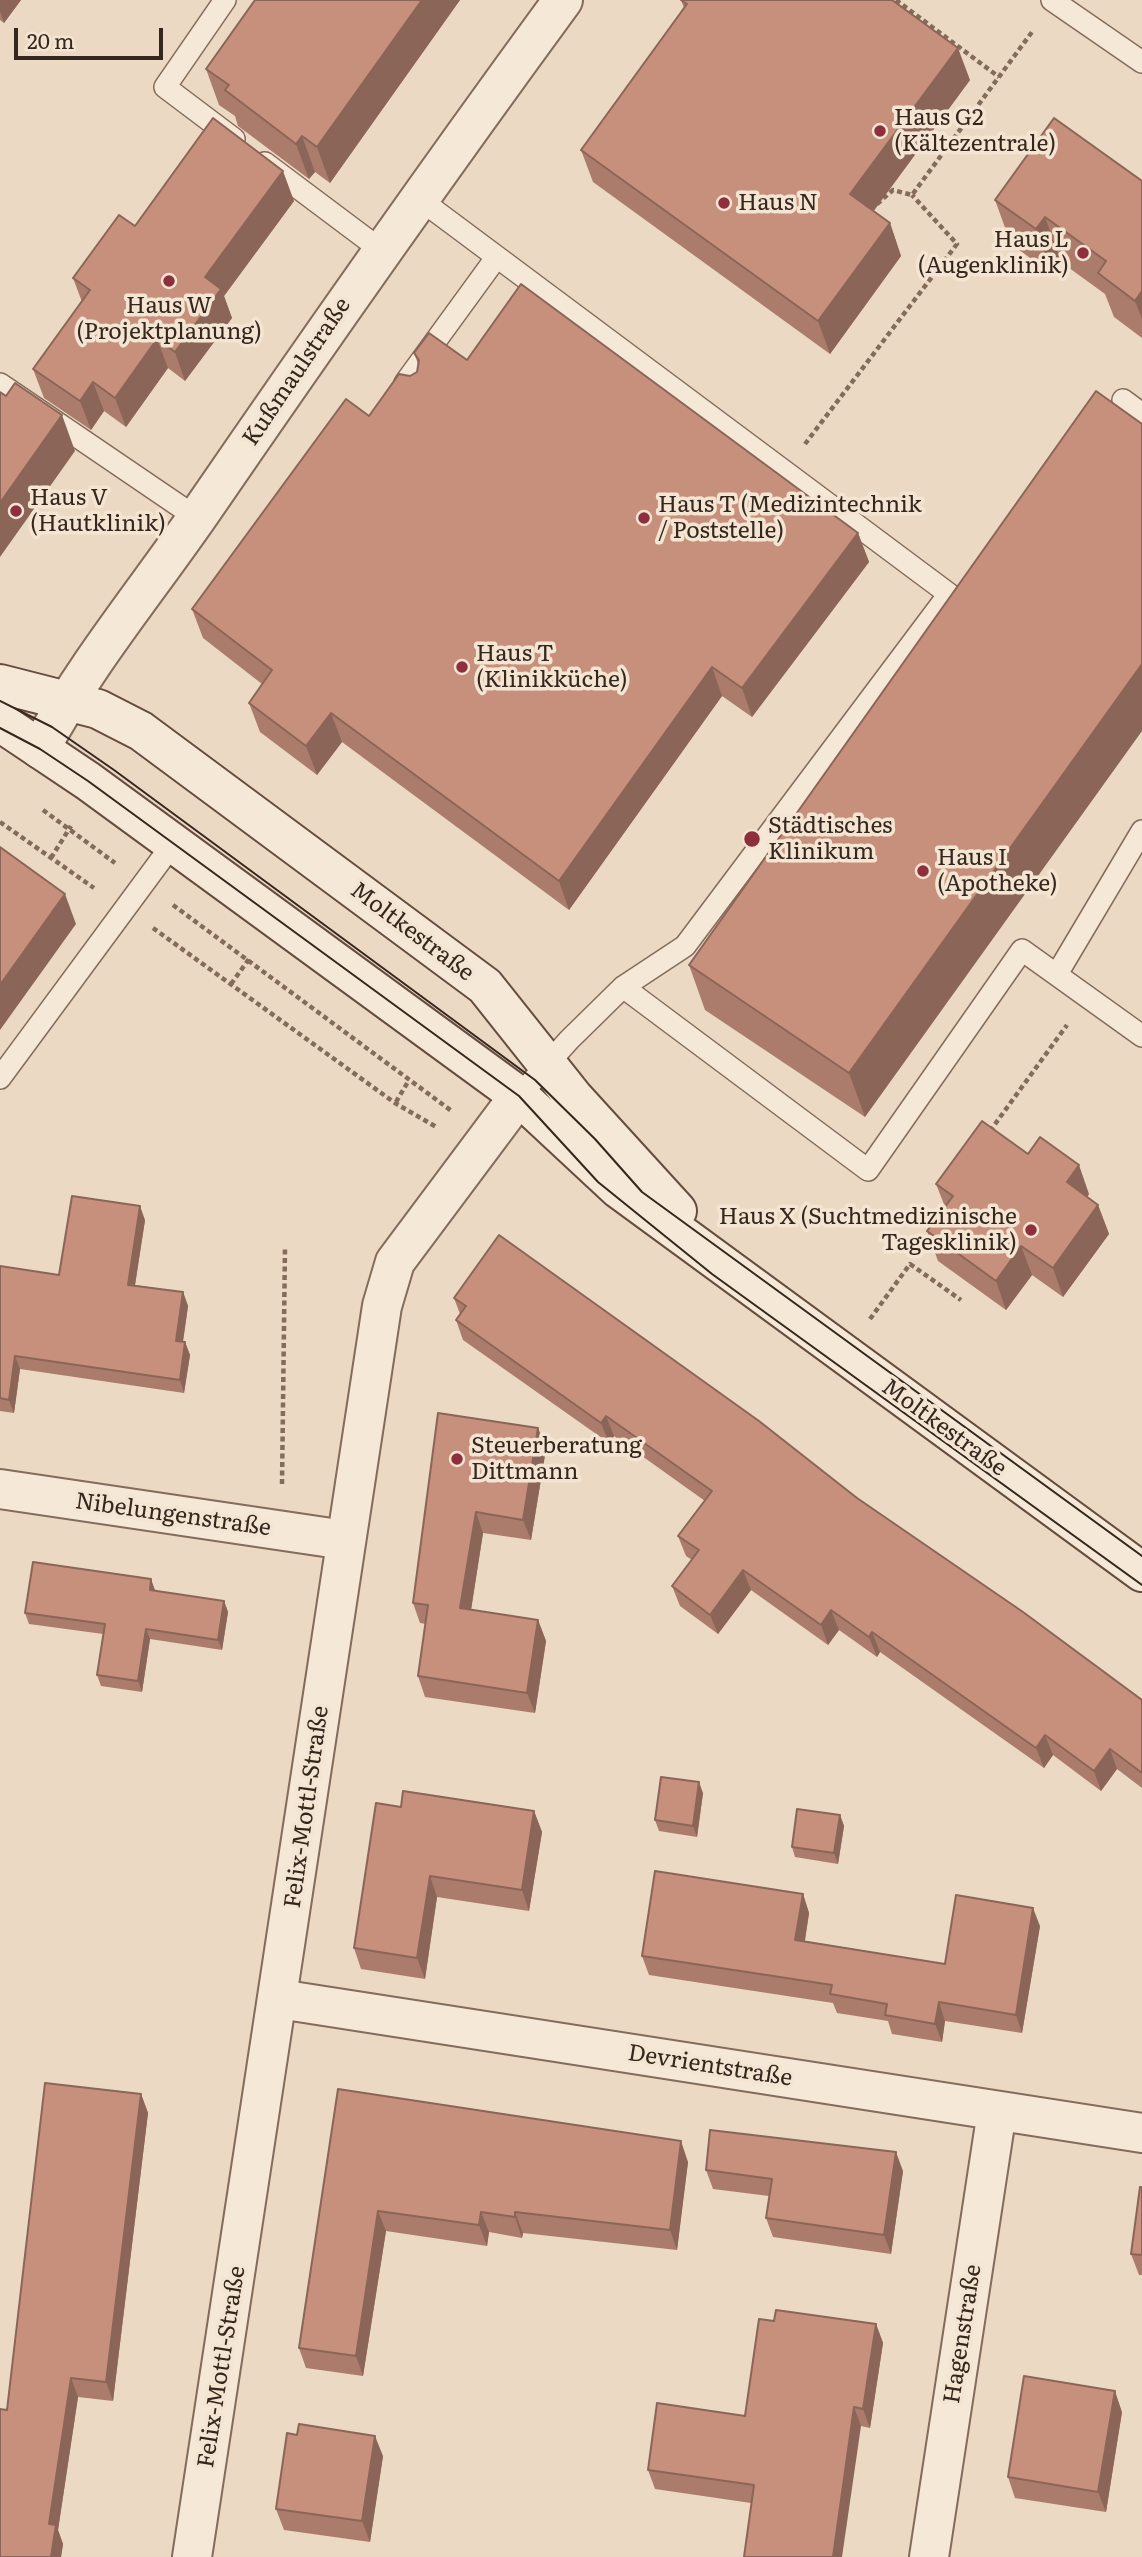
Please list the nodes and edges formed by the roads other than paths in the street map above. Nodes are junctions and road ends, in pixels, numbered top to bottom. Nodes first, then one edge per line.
1 (225, 0) edge
2 (563, 0) edge
3 (1054, 0) edge
4 (1142, 62) edge
5 (418, 198) junction
6 (381, 250) junction
7 (496, 258) junction
8 (0, 384) edge
9 (417, 393) edge
10 (1123, 400) dead end
11 (1142, 414) edge
12 (197, 518) junction
13 (0, 684) edge
14 (66, 701) junction
15 (0, 722) edge
16 (40, 749) junction
17 (1142, 831) edge
18 (172, 845) junction
19 (1057, 974) junction
20 (623, 987) junction
21 (1142, 1036) edge
22 (548, 1066) junction
23 (0, 1078) edge
24 (519, 1096) junction
25 (746, 1284) junction
26 (0, 1489) edge
27 (345, 1540) junction
28 (1142, 1572) edge
29 (279, 1999) junction
30 (997, 2111) junction
31 (1142, 2133) edge
32 (192, 2557) edge
33 (929, 2557) edge

1 - 6 lane
2 - 5 street, Kußmaulstraße
3 - 4 lane
5 - 6 street, Kußmaulstraße
5 - 7 lane
6 - 12 street, Kußmaulstraße
7 - 9 lane
7 - 20 lane
8 - 12 lane
10 - 11 lane
12 - 14 street, Kußmaulstraße
13 - 14 street, Moltkestraße
14 - 16 street, Kußmaulstraße
14 - 22 street, Moltkestraße
15 - 16 street, Moltkestraße
16 - 18 street, Moltkestraße
17 - 19 lane
18 - 23 lane
18 - 24 street, Moltkestraße
19 - 20 lane
19 - 21 lane
20 - 22 lane
22 - 24 lane
22 - 25 street, Moltkestraße
24 - 25 street, Moltkestraße
24 - 27 street, Felix-Mottl-Straße
25 - 28 street, Moltkestraße
26 - 27 street, Nibelungenstraße
27 - 29 street, Felix-Mottl-Straße
29 - 30 street, Devrientstraße
29 - 32 street, Felix-Mottl-Straße
30 - 31 street, Devrientstraße
30 - 33 street, Hagenstraße

